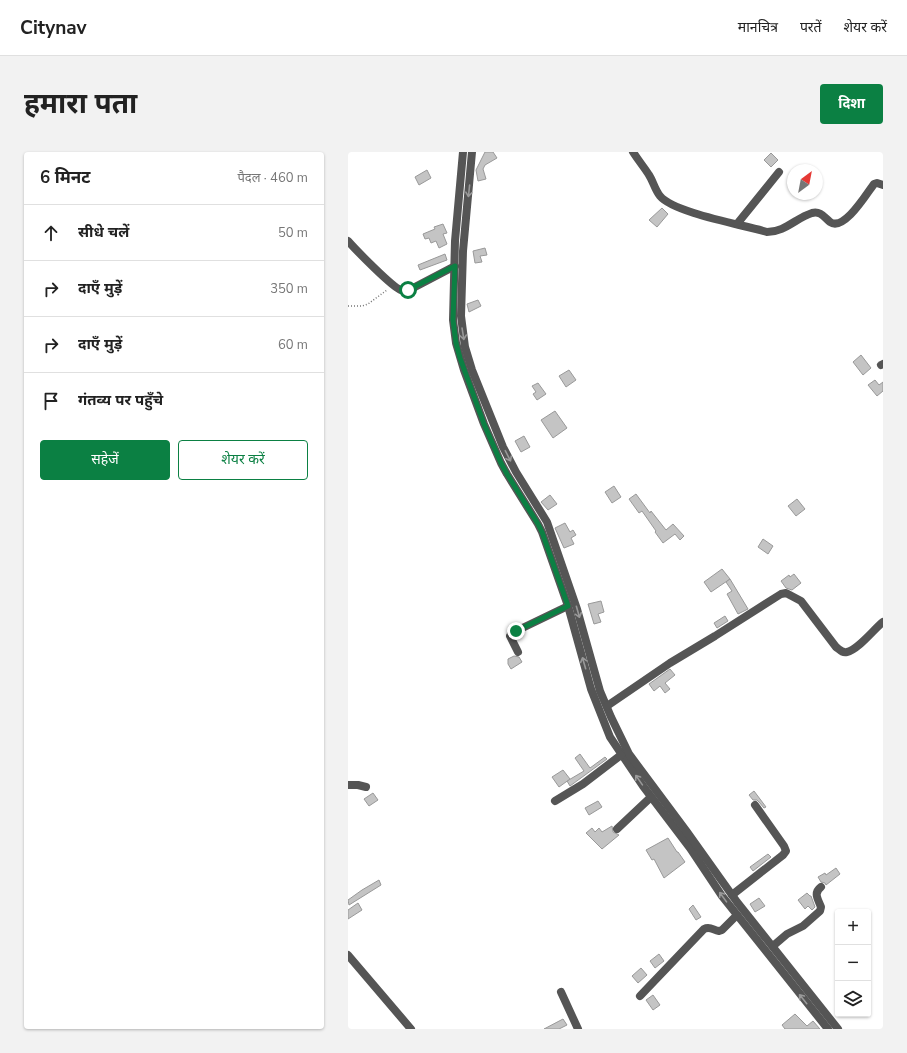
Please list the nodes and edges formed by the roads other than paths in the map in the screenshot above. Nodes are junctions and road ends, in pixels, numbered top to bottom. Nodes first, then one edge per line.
1 (463, 152) edge
2 (472, 152) edge
3 (633, 152) edge
4 (779, 172) dead end
5 (883, 185) edge
6 (737, 224) junction
7 (348, 241) edge
8 (455, 266) junction
9 (568, 606) junction
10 (883, 622) edge
11 (518, 652) dead end
12 (607, 706) junction
13 (621, 755) junction
14 (348, 785) edge
15 (366, 787) dead end
16 (651, 797) junction
17 (555, 801) dead end
18 (755, 804) dead end
19 (617, 829) dead end
20 (822, 886) dead end
21 (732, 895) junction
22 (738, 915) junction
23 (773, 946) junction
24 (348, 955) edge
25 (561, 992) dead end
26 (640, 996) dead end
27 (411, 1029) edge
28 (578, 1029) edge
29 (828, 1029) edge
30 (838, 1029) edge

1 - 8 street
2 -> 12 street
3 - 6 street
4 - 6 street
5 - 6 street
7 - 8 street
8 - 9 street
9 - 11 street
13 -> 9 street
10 - 12 street
12 - 21 street
16 -> 13 street
13 - 17 street
14 - 15 street
16 - 19 street
22 -> 16 street
18 - 21 street
20 - 23 street
21 - 23 street
22 - 26 street
29 -> 22 street
23 - 30 street
24 - 27 street
25 - 28 street

